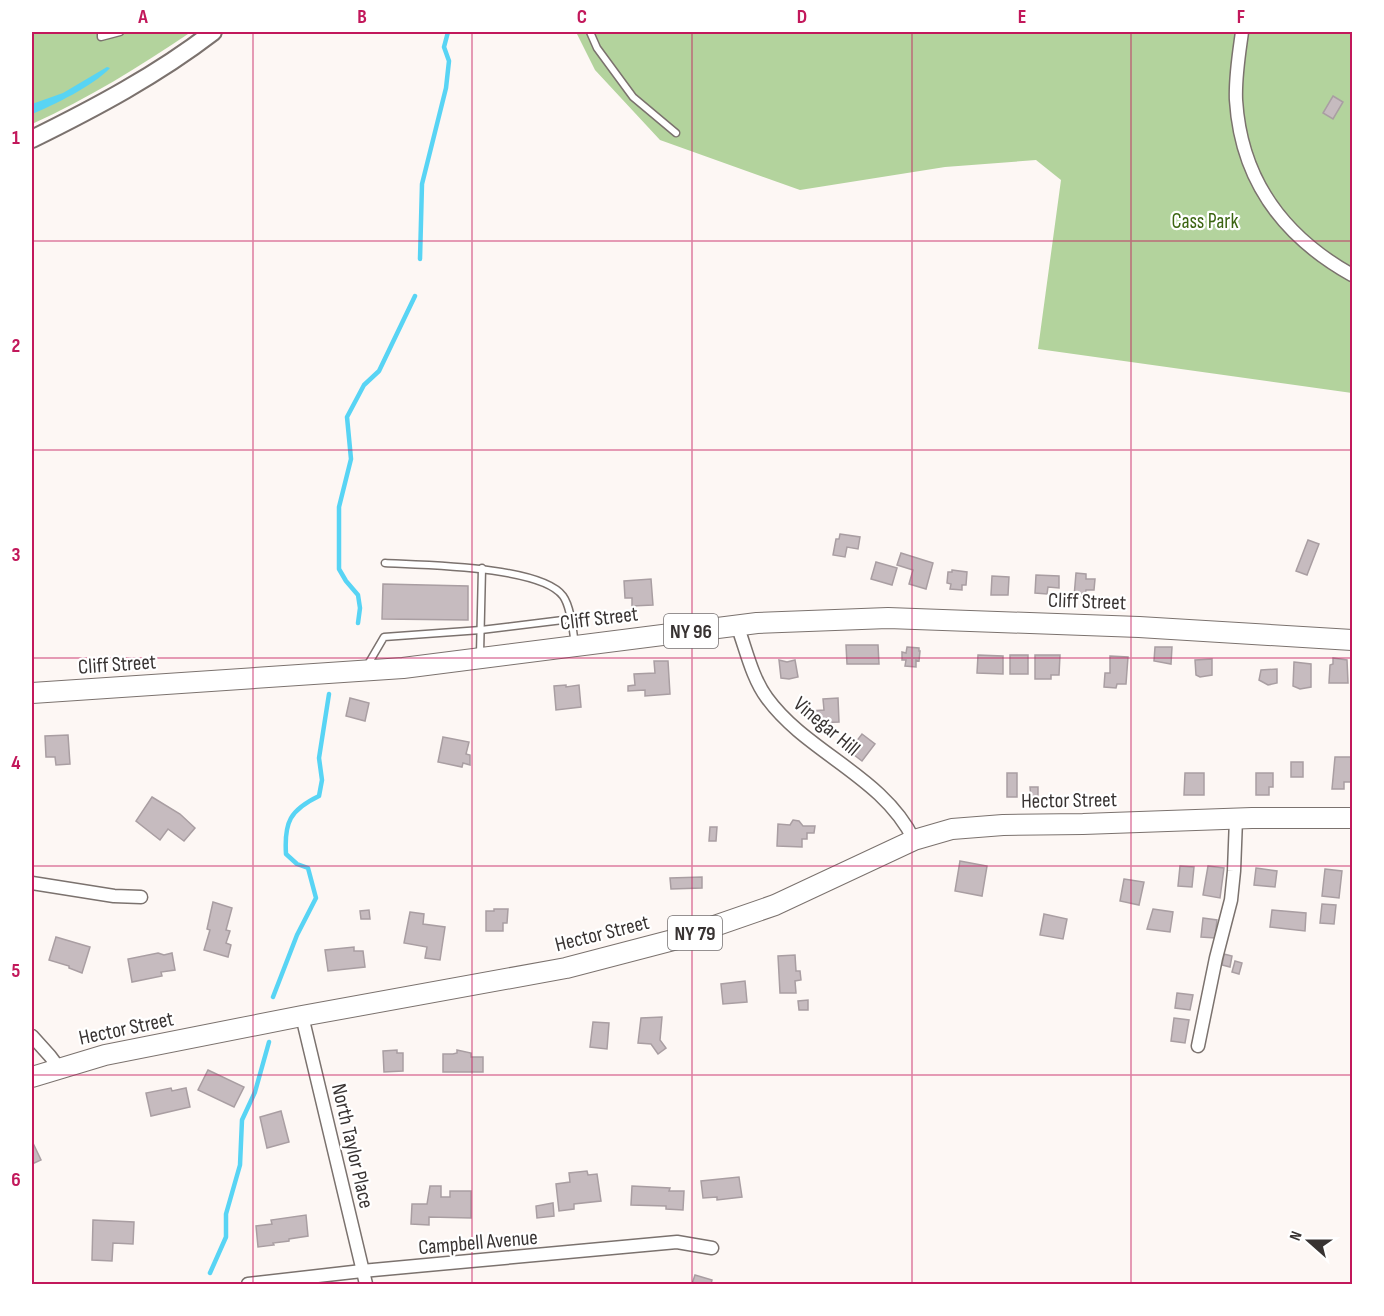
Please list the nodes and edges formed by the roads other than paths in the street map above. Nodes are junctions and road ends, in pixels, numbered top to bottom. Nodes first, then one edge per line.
1 (101, 32) edge
2 (120, 32) edge
3 (213, 32) edge
4 (590, 32) edge
5 (1242, 32) edge
6 (676, 134) dead end
7 (32, 139) edge
8 (1353, 275) edge
9 (386, 563) dead end
10 (482, 568) junction
11 (571, 619) junction
12 (737, 625) junction
13 (481, 630) junction
14 (1353, 640) edge
15 (575, 645) junction
16 (480, 658) junction
17 (364, 672) junction
18 (32, 693) edge
19 (1353, 818) edge
20 (1236, 819) junction
21 (914, 840) junction
22 (32, 883) edge
23 (141, 897) dead end
24 (302, 1016) junction
25 (32, 1036) edge
26 (1198, 1046) dead end
27 (59, 1068) junction
28 (32, 1077) edge
29 (712, 1248) dead end
30 (362, 1271) junction
31 (248, 1284) edge
32 (366, 1284) edge

1 - 2 lane
3 - 7 main road
4 - 6 lane
5 - 8 street
9 - 10 lane
10 - 11 lane
10 - 13 lane
11 - 13 lane
11 - 15 lane
12 - 14 main road, Cliff Street / NY 96
12 - 15 main road, Cliff Street / NY 96
12 - 21 street, Vinegar Hill
13 - 16 lane
13 - 17 lane
15 - 16 main road, Cliff Street / NY 96
16 - 17 main road, Cliff Street / NY 96
17 - 18 main road, Cliff Street / NY 96
19 - 20 main road, Hector Street / NY 79
20 - 21 main road, Hector Street / NY 79
20 - 26 street
21 - 24 main road, Hector Street / NY 79
22 - 23 street
24 - 27 main road, Hector Street / NY 79
24 - 30 street, North Taylor Place
25 - 27 street
27 - 28 main road, Hector Street / NY 79
29 - 30 street, Campbell Avenue
30 - 31 street, Campbell Avenue
30 - 32 street, North Taylor Place

